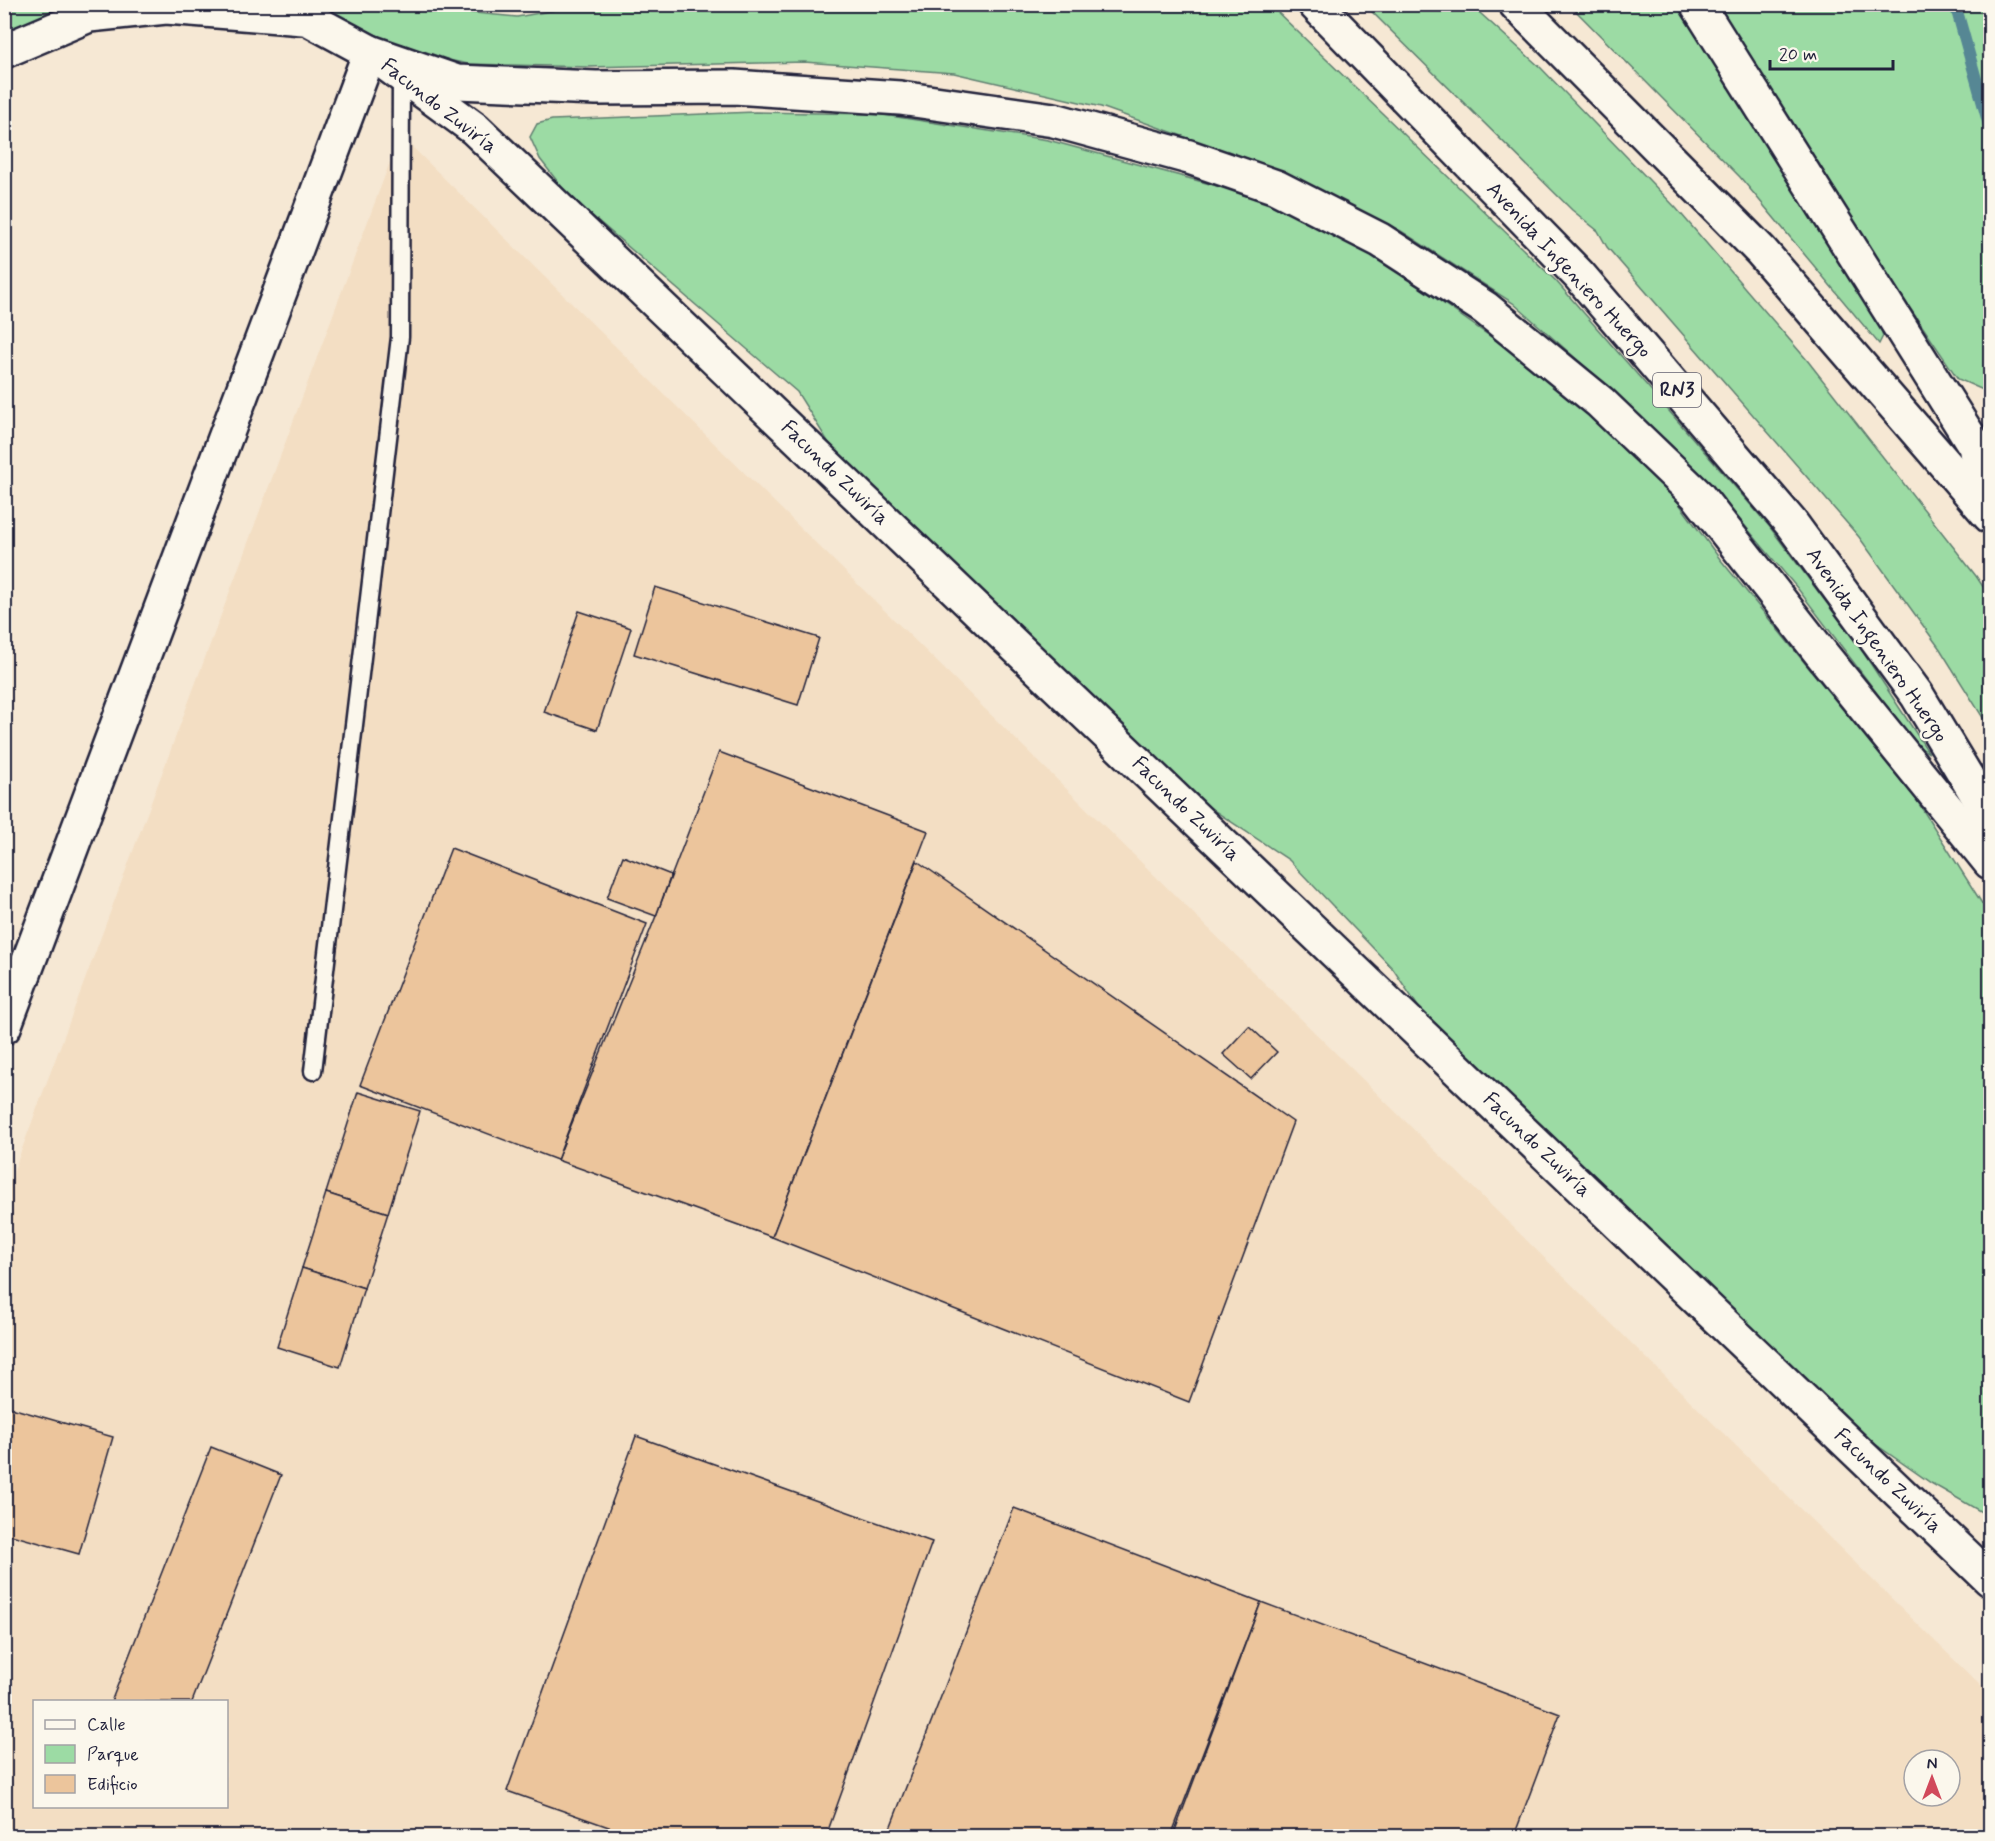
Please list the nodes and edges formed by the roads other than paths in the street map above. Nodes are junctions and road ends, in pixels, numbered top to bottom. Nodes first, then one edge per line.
1 (1315, 4) edge
2 (1516, 4) edge
3 (1697, 4) edge
4 (292, 11) edge
5 (4, 51) edge
6 (370, 52) junction
7 (401, 75) junction
8 (1989, 511) edge
9 (1990, 816) edge
10 (1990, 862) edge
11 (4, 1027) edge
12 (313, 1071) dead end
13 (1990, 1579) edge

1 - 9 main road, Avenida Ingeniero Huergo / RN3
2 - 8 main road
3 - 8 main road
4 - 5 main road
4 - 6 main road
6 - 7 main road, Facundo Zuviría
6 - 10 main road
6 - 11 main road
7 - 12 lane
7 - 13 main road, Facundo Zuviría

